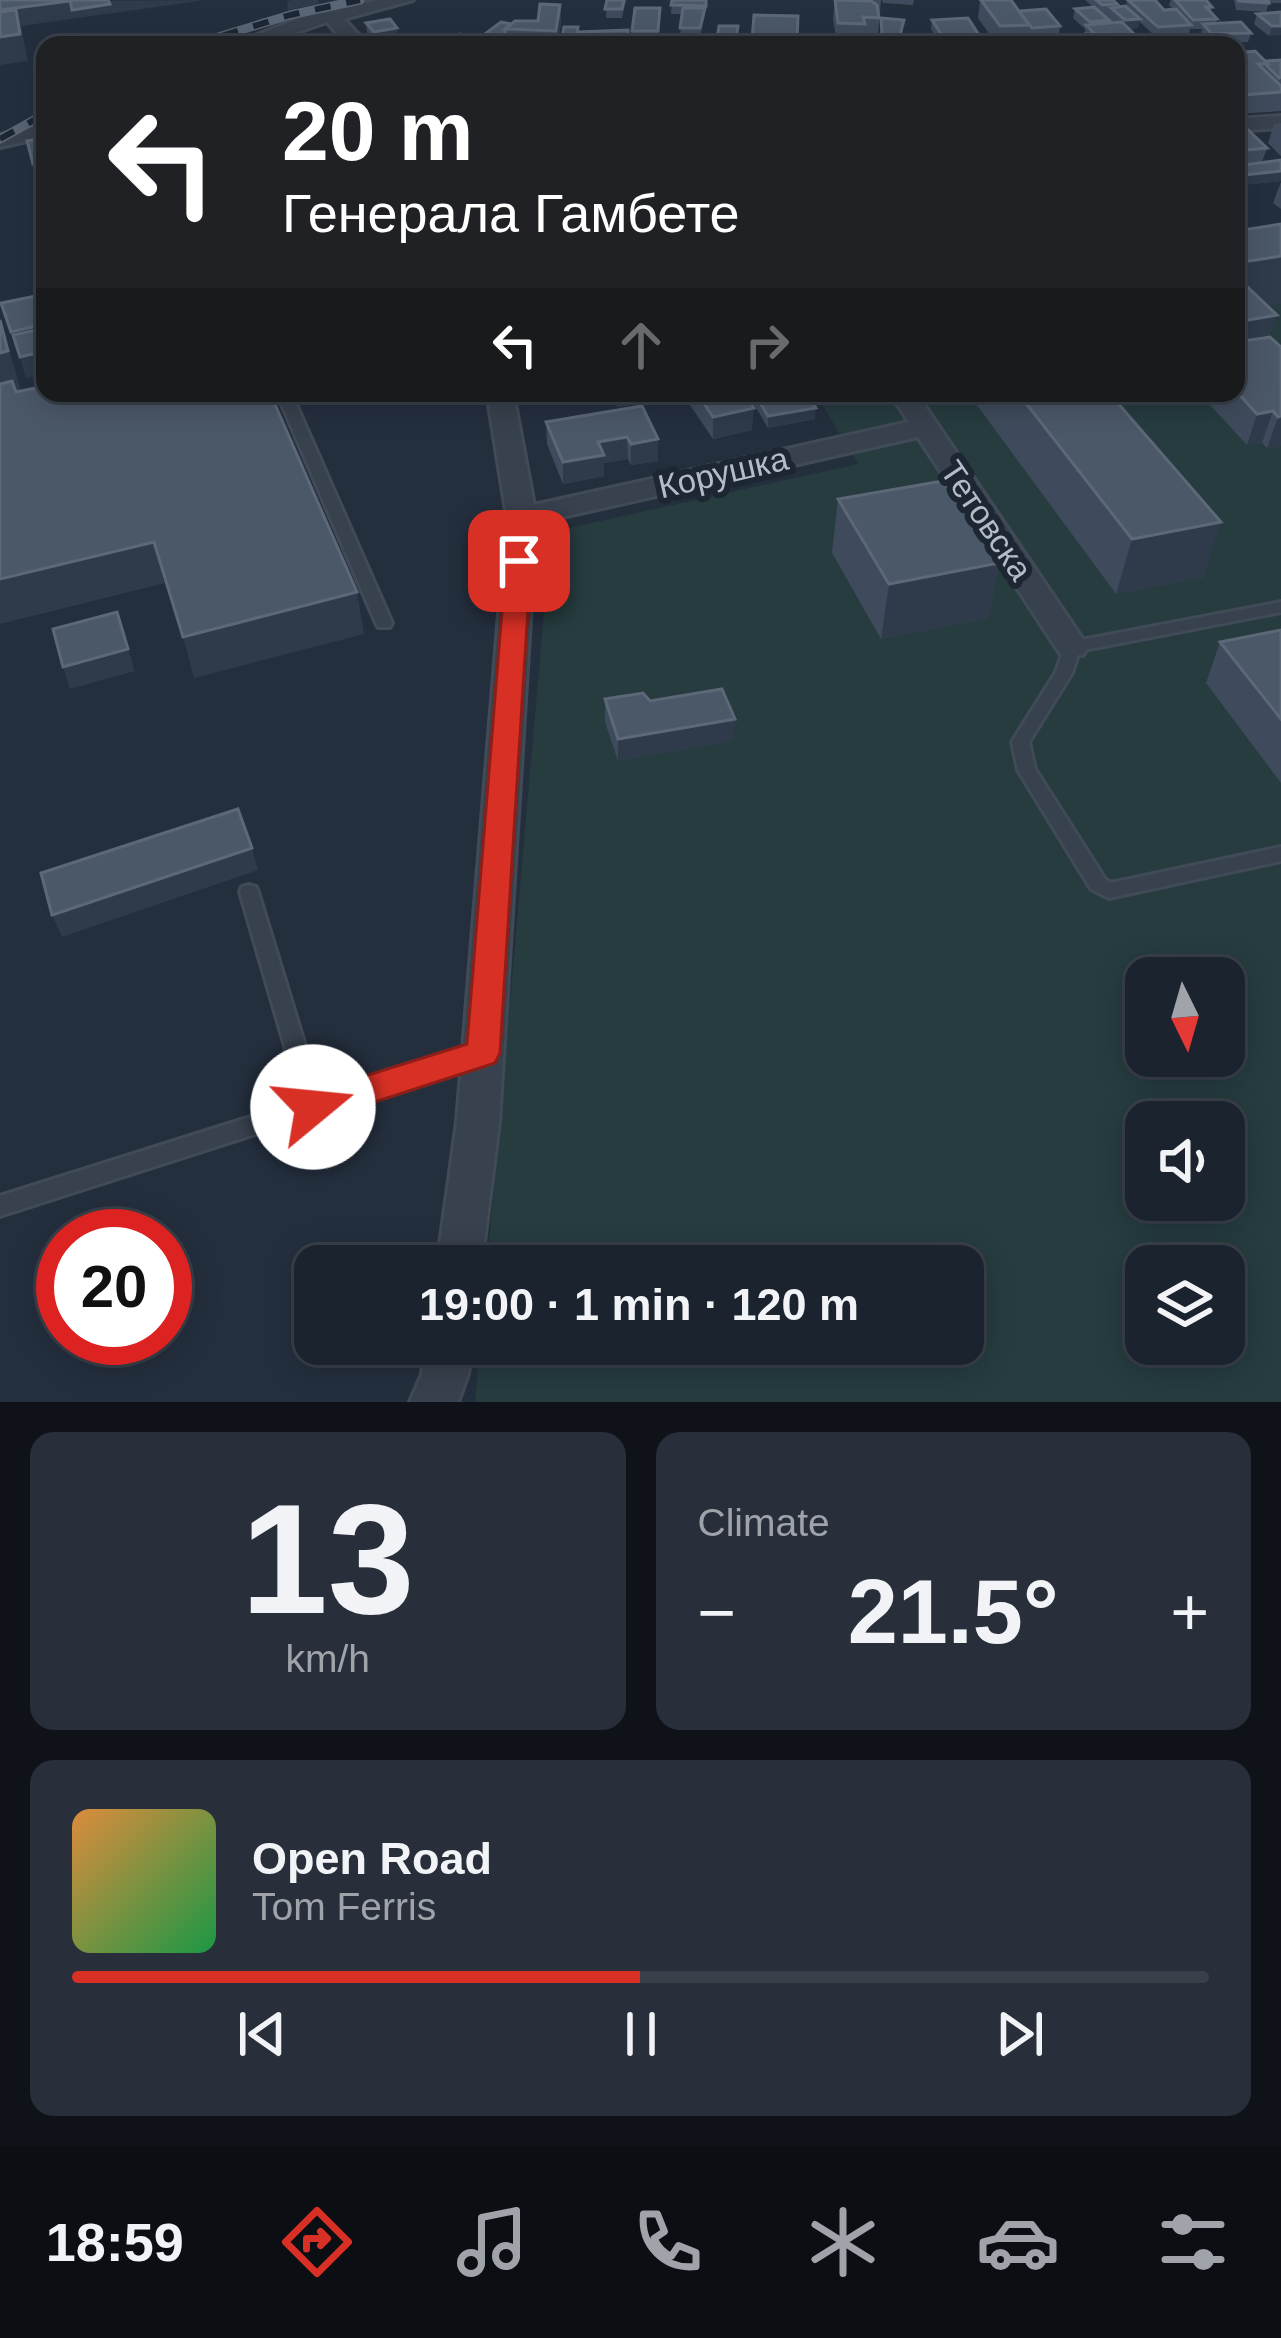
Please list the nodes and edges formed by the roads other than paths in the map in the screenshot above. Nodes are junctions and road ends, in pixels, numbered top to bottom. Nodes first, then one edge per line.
1 (404, 0) edge
2 (331, 16) junction
3 (270, 36) edge
4 (350, 36) edge
5 (1281, 122) edge
6 (1245, 124) edge
7 (36, 133) edge
8 (0, 141) edge
9 (288, 402) edge
10 (502, 402) edge
11 (909, 402) edge
12 (924, 427) junction
13 (521, 517) junction
14 (1281, 608) edge
15 (384, 623) dead end
16 (1072, 647) junction
17 (1281, 854) edge
18 (249, 892) dead end
19 (483, 1053) junction
20 (313, 1107) junction
21 (0, 1206) edge
22 (461, 1245) edge
23 (446, 1365) edge
24 (434, 1402) edge

1 - 2 street
2 - 3 street
2 - 4 street
5 - 6 street
7 - 8 street
9 - 15 lane
10 - 13 street
11 - 12 street, Тетовска
12 - 13 street, Корушка
12 - 16 street, Тетовска
13 - 19 street
14 - 16 lane
16 - 17 lane
18 - 20 lane
19 - 20 lane
19 - 22 street
20 - 21 lane
23 - 24 street

